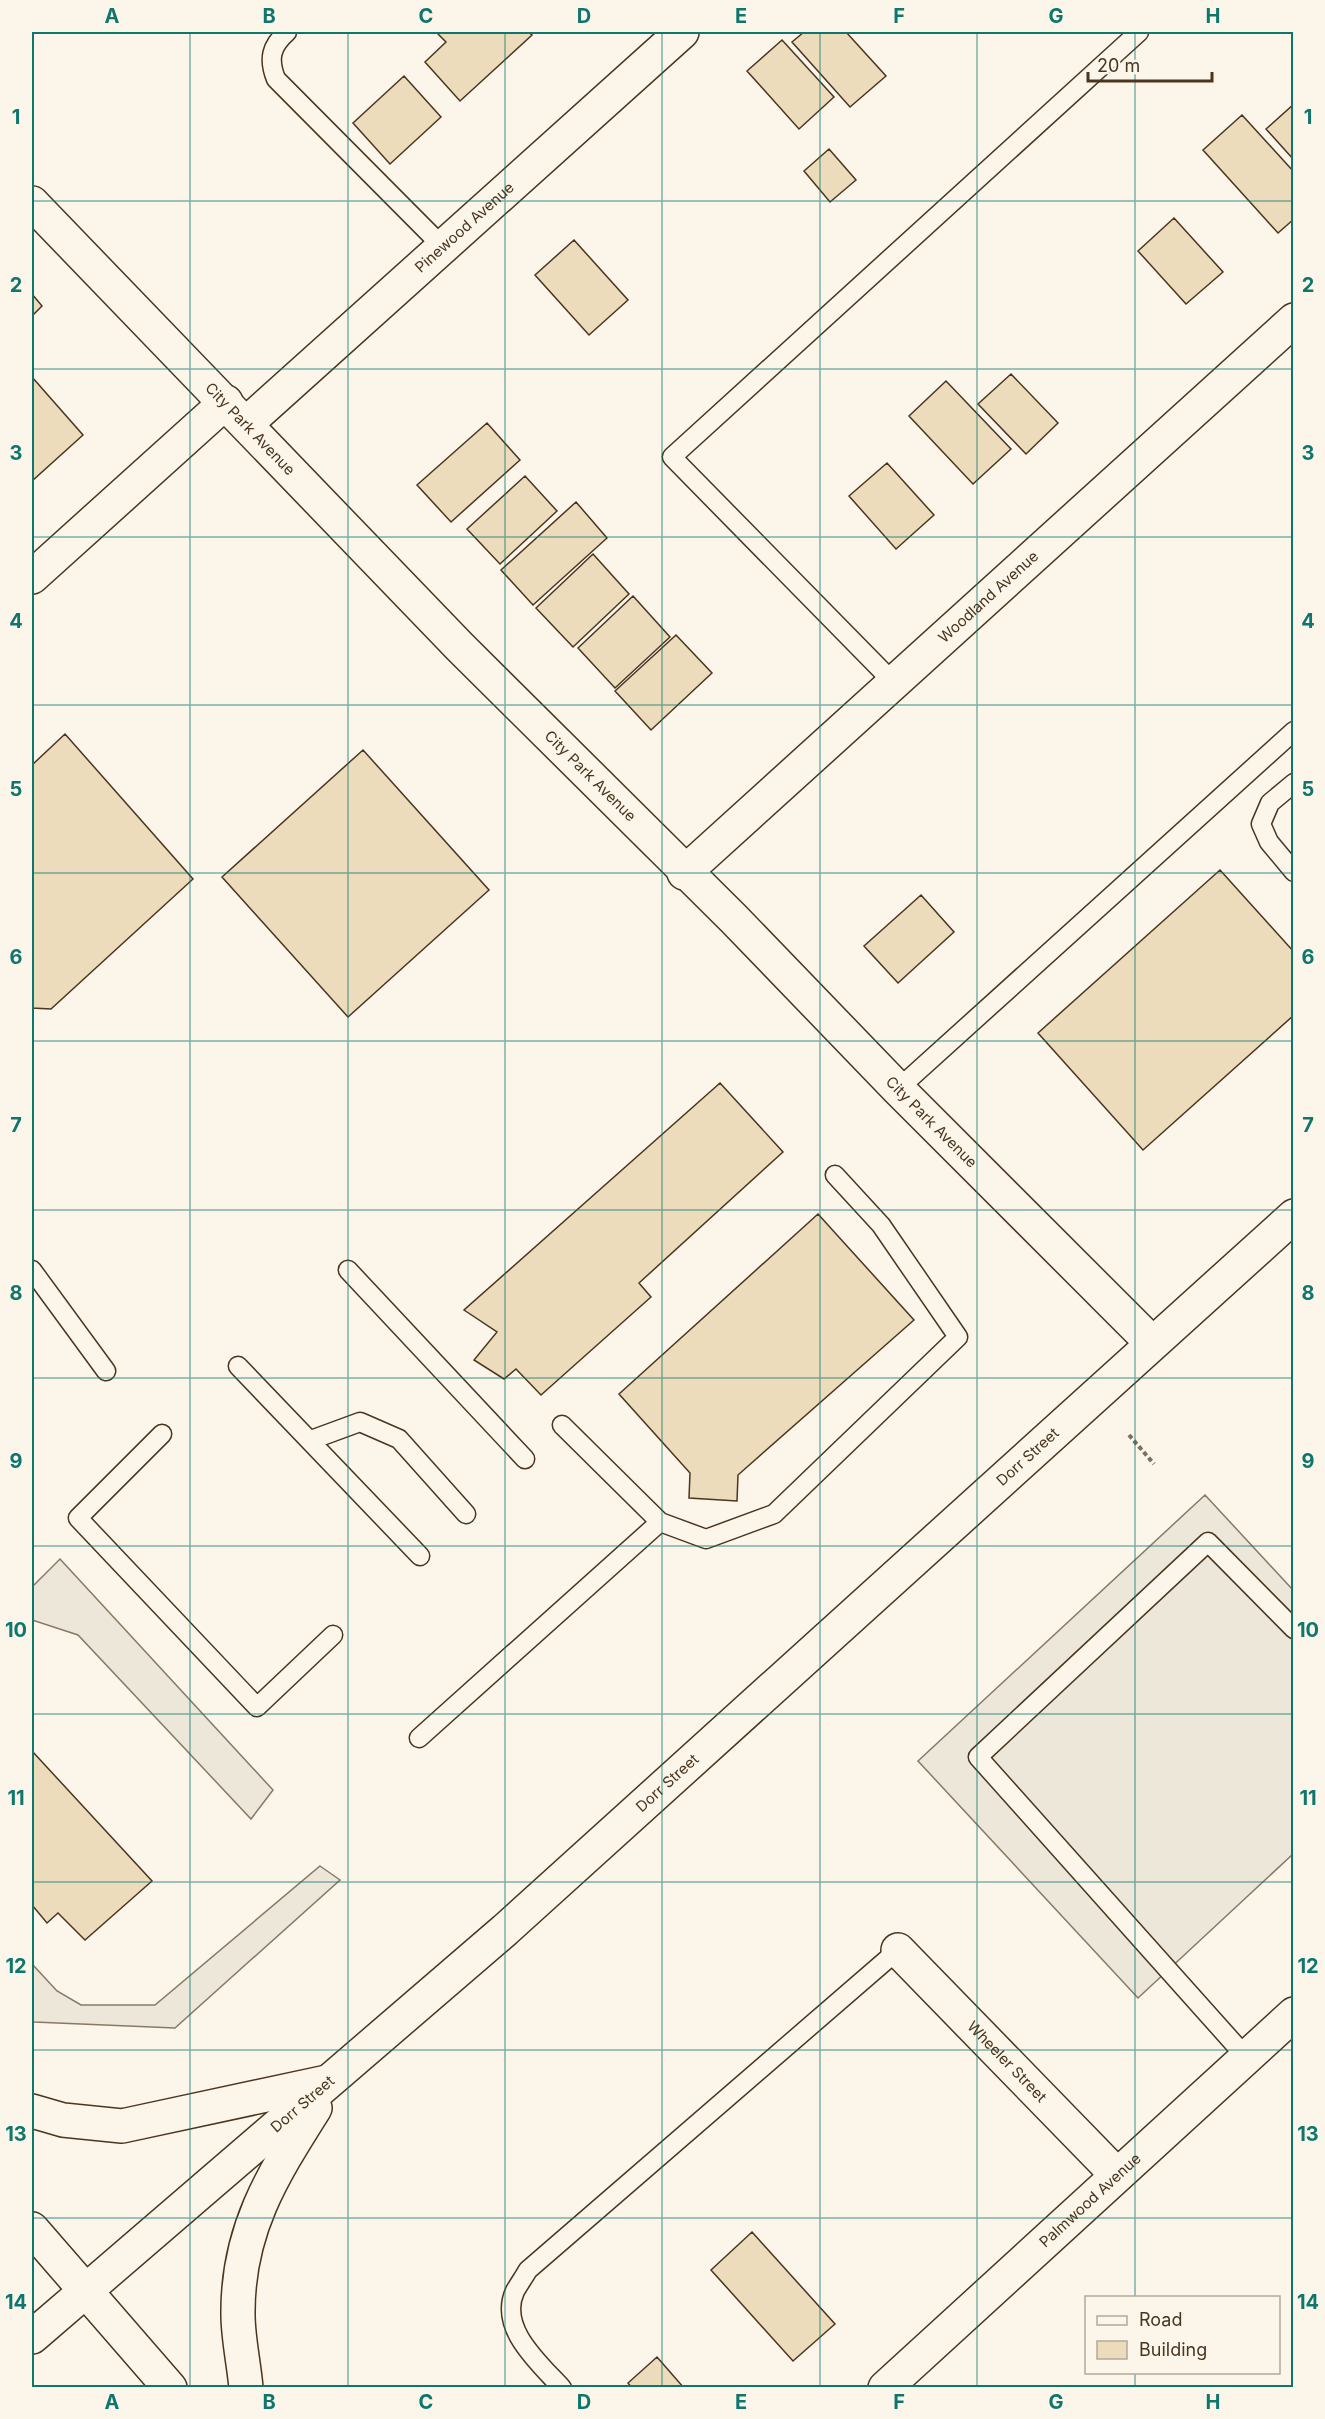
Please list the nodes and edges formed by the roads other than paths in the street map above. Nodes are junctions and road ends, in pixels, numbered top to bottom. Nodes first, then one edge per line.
1 (287, 32) edge
2 (682, 32) edge
3 (1139, 32) edge
4 (32, 203) edge
5 (443, 247) junction
6 (1293, 320) edge
7 (236, 413) junction
8 (32, 577) edge
9 (894, 683) junction
10 (1293, 731) edge
11 (1293, 783) edge
12 (1293, 872) edge
13 (684, 873) junction
14 (898, 1089) junction
15 (835, 1175) dead end
16 (1293, 1216) edge
17 (32, 1270) edge
18 (348, 1270) dead end
19 (1152, 1343) junction
20 (238, 1366) dead end
21 (106, 1371) dead end
22 (562, 1425) dead end
23 (162, 1434) dead end
24 (310, 1440) junction
25 (525, 1459) dead end
26 (466, 1514) dead end
27 (660, 1522) junction
28 (420, 1556) dead end
29 (1293, 1629) edge
30 (333, 1635) dead end
31 (419, 1737) dead end
32 (898, 1950) joint
33 (1293, 2013) edge
34 (1246, 2057) junction
35 (332, 2081) junction
36 (32, 2111) edge
37 (1117, 2175) junction
38 (32, 2229) edge
39 (86, 2291) junction
40 (32, 2337) edge
41 (170, 2388) edge
42 (246, 2388) edge
43 (562, 2388) edge
44 (885, 2388) edge

1 - 5 lane
2 - 5 street, Pinewood Avenue
3 - 9 lane
4 - 7 street, City Park Avenue
5 - 7 street, Pinewood Avenue
6 - 9 street, Woodland Avenue
7 - 8 street, Pinewood Avenue
7 - 13 street, City Park Avenue
9 - 13 street, Woodland Avenue
10 - 14 lane
11 - 12 lane
13 - 14 street, City Park Avenue
14 - 19 street, City Park Avenue
15 - 27 lane
16 - 19 street, Dorr Street
17 - 21 lane
18 - 25 lane
19 - 35 street, Dorr Street
20 - 24 lane
22 - 27 lane
23 - 30 lane
24 - 26 lane
24 - 28 lane
27 - 31 lane
29 - 34 lane
32 - 37 street, Wheeler Street
32 - 43 lane
33 - 34 street, Palmwood Avenue
34 - 37 street, Palmwood Avenue
35 - 36 street
35 - 39 street, Dorr Street
35 - 42 street
37 - 44 street, Palmwood Avenue
38 - 39 street
39 - 40 street, Dorr Street
39 - 41 street

